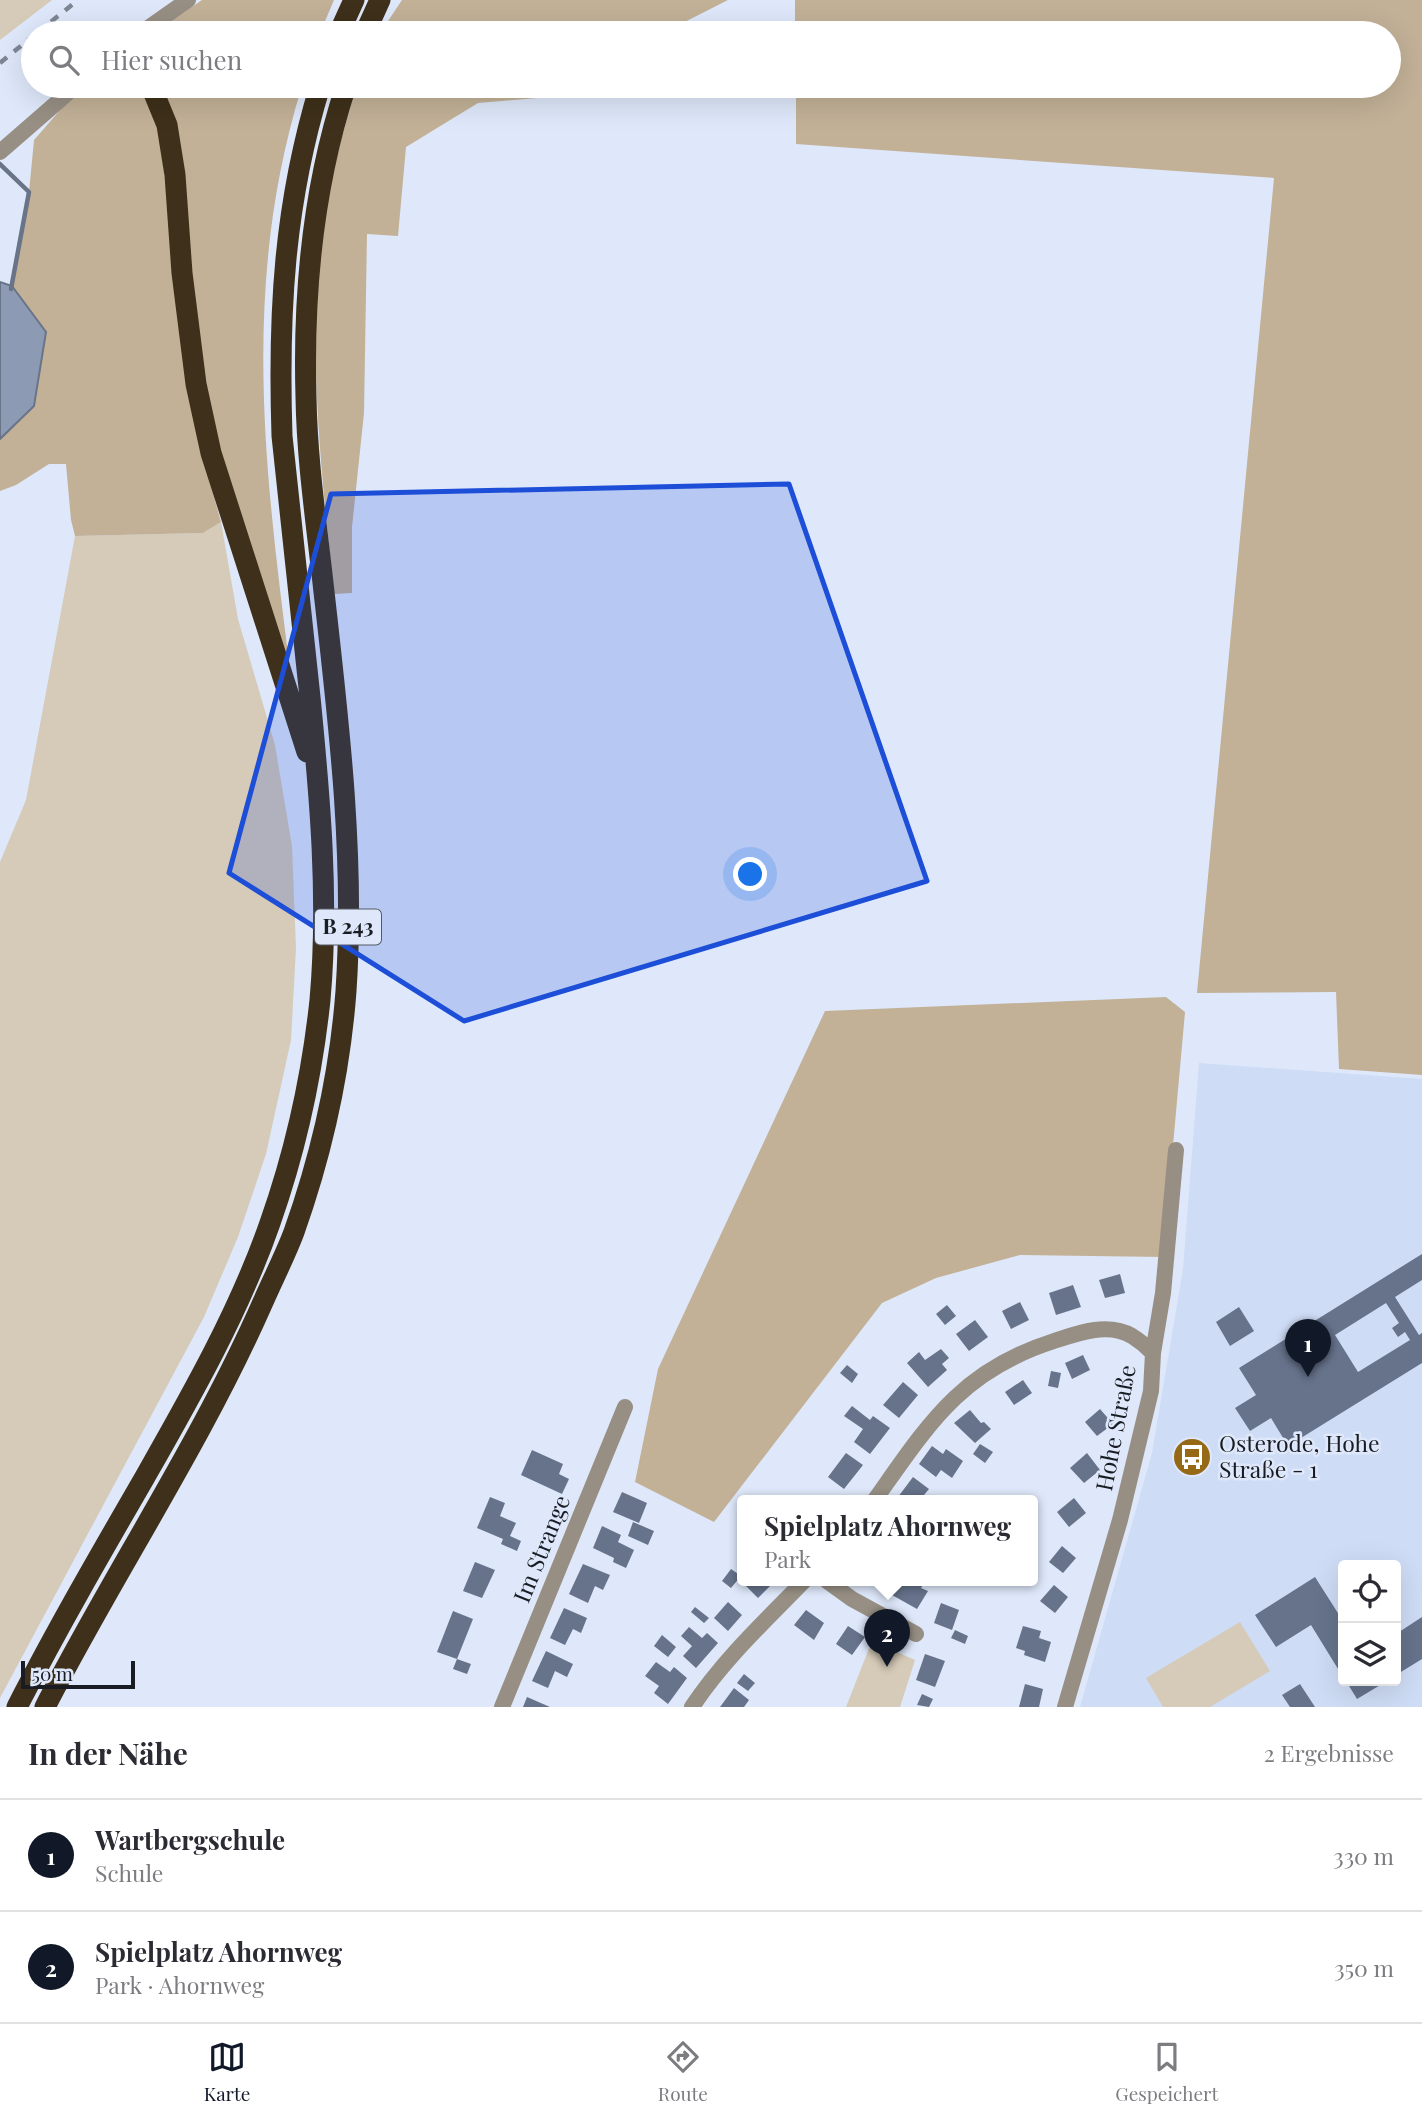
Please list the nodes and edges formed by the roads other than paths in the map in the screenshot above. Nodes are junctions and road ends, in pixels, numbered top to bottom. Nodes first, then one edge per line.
1 (188, 0) edge
2 (354, 0) edge
3 (380, 0) edge
4 (158, 21) edge
5 (345, 21) edge
6 (370, 21) edge
7 (62, 98) edge
8 (156, 98) edge
9 (317, 98) edge
10 (343, 98) edge
11 (2, 150) edge
12 (319, 787) junction
13 (1176, 1150) dead end
14 (1153, 1353) junction
15 (625, 1407) dead end
16 (878, 1495) edge
17 (799, 1586) edge
18 (834, 1586) edge
19 (916, 1634) dead end
20 (17, 1707) edge
21 (45, 1707) edge
22 (502, 1707) edge
23 (692, 1707) edge
24 (1065, 1707) edge

1 - 4 street
2 - 5 highway
3 - 6 highway
7 - 11 street
8 - 12 highway
9 - 12 highway, B 243
10 - 21 highway, B 243
12 - 20 highway, B 243
13 - 14 street, Hohe Straße
14 - 16 street
14 - 24 street, Hohe Straße
15 - 22 street, Im Strange
17 - 23 street
18 - 19 street

